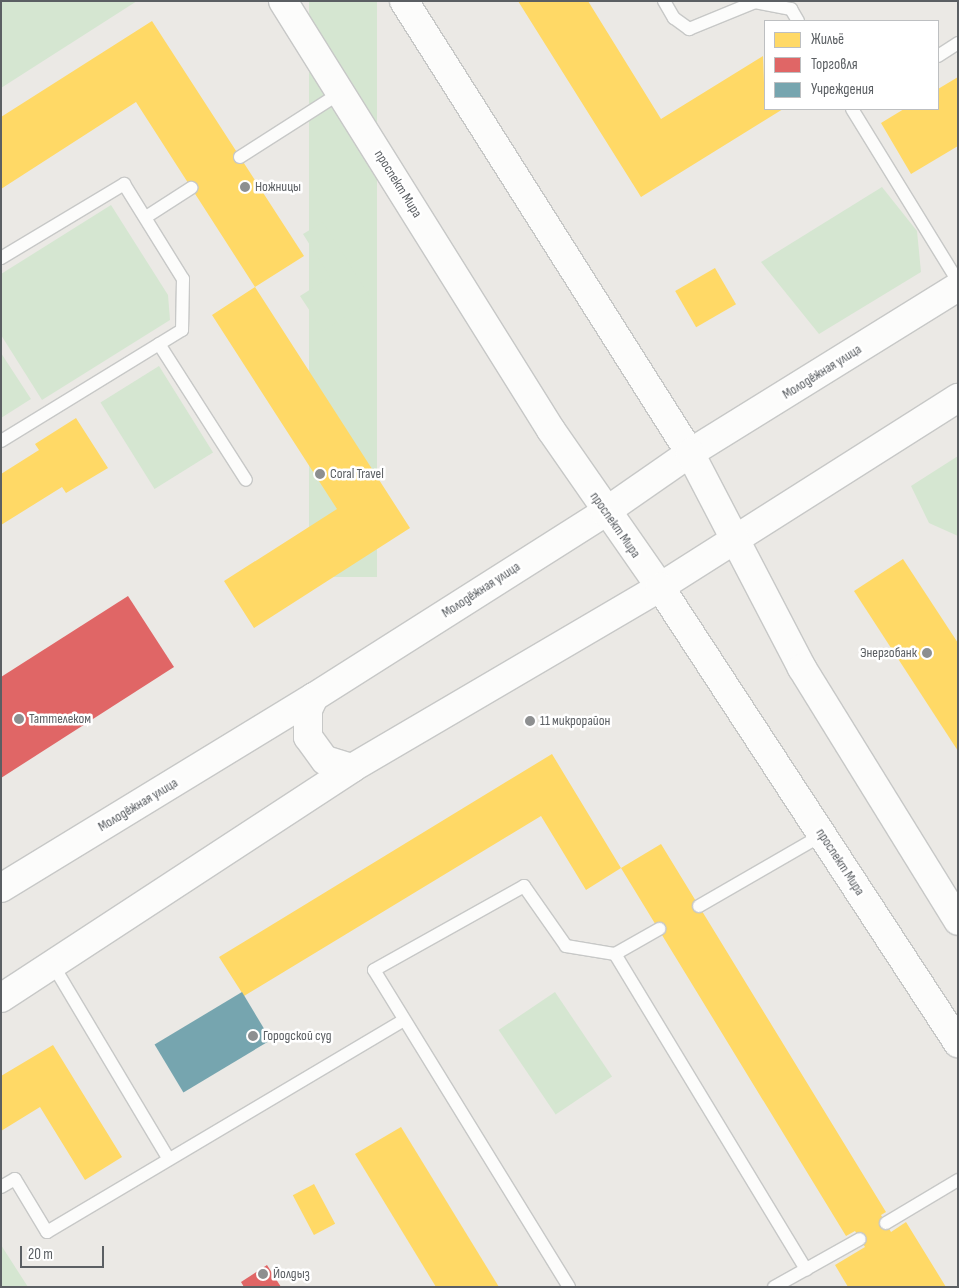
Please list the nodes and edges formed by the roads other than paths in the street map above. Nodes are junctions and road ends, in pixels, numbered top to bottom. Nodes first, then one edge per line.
1 (283, 1) edge
2 (404, 1) edge
3 (664, 1) edge
4 (797, 20) edge
5 (958, 43) edge
6 (939, 55) edge
7 (340, 93) junction
8 (854, 110) edge
9 (240, 157) dead end
10 (191, 188) dead end
11 (146, 217) junction
12 (1, 258) edge
13 (954, 289) edge
14 (159, 344) junction
15 (958, 398) edge
16 (1, 441) edge
17 (690, 453) junction
18 (246, 480) dead end
19 (605, 512) junction
20 (736, 537) junction
21 (660, 587) junction
22 (314, 697) junction
23 (352, 768) junction
24 (822, 834) junction
25 (1, 888) edge
26 (699, 906) dead end
27 (958, 921) edge
28 (659, 929) dead end
29 (615, 954) junction
30 (53, 965) junction
31 (1, 998) edge
32 (403, 1022) junction
33 (955, 1029) edge
34 (168, 1158) junction
35 (958, 1180) edge
36 (1, 1187) edge
37 (886, 1223) dead end
38 (860, 1239) dead end
39 (806, 1270) junction
40 (568, 1287) edge
41 (774, 1287) edge

1 - 7 street, проспект Мира
2 - 17 street
3 - 4 lane
5 - 6 lane
7 - 9 lane
7 - 19 street, проспект Мира
8 - 13 lane
10 - 11 lane
11 - 12 lane
11 - 14 lane
13 - 17 street, Молодёжная улица
14 - 16 lane
14 - 18 lane
15 - 20 street
17 - 19 street, Молодёжная улица
17 - 20 street
19 - 21 street, проспект Мира
19 - 22 street, Молодёжная улица
20 - 21 street
20 - 27 street
21 - 23 street
21 - 24 street, проспект Мира
22 - 23 street
22 - 25 street, Молодёжная улица
23 - 30 street
24 - 26 lane
24 - 33 street, проспект Мира
28 - 29 lane
29 - 32 lane
29 - 39 lane
30 - 31 street
30 - 34 lane
32 - 34 lane
32 - 40 lane
34 - 36 lane
35 - 37 lane
38 - 39 lane
39 - 41 lane

